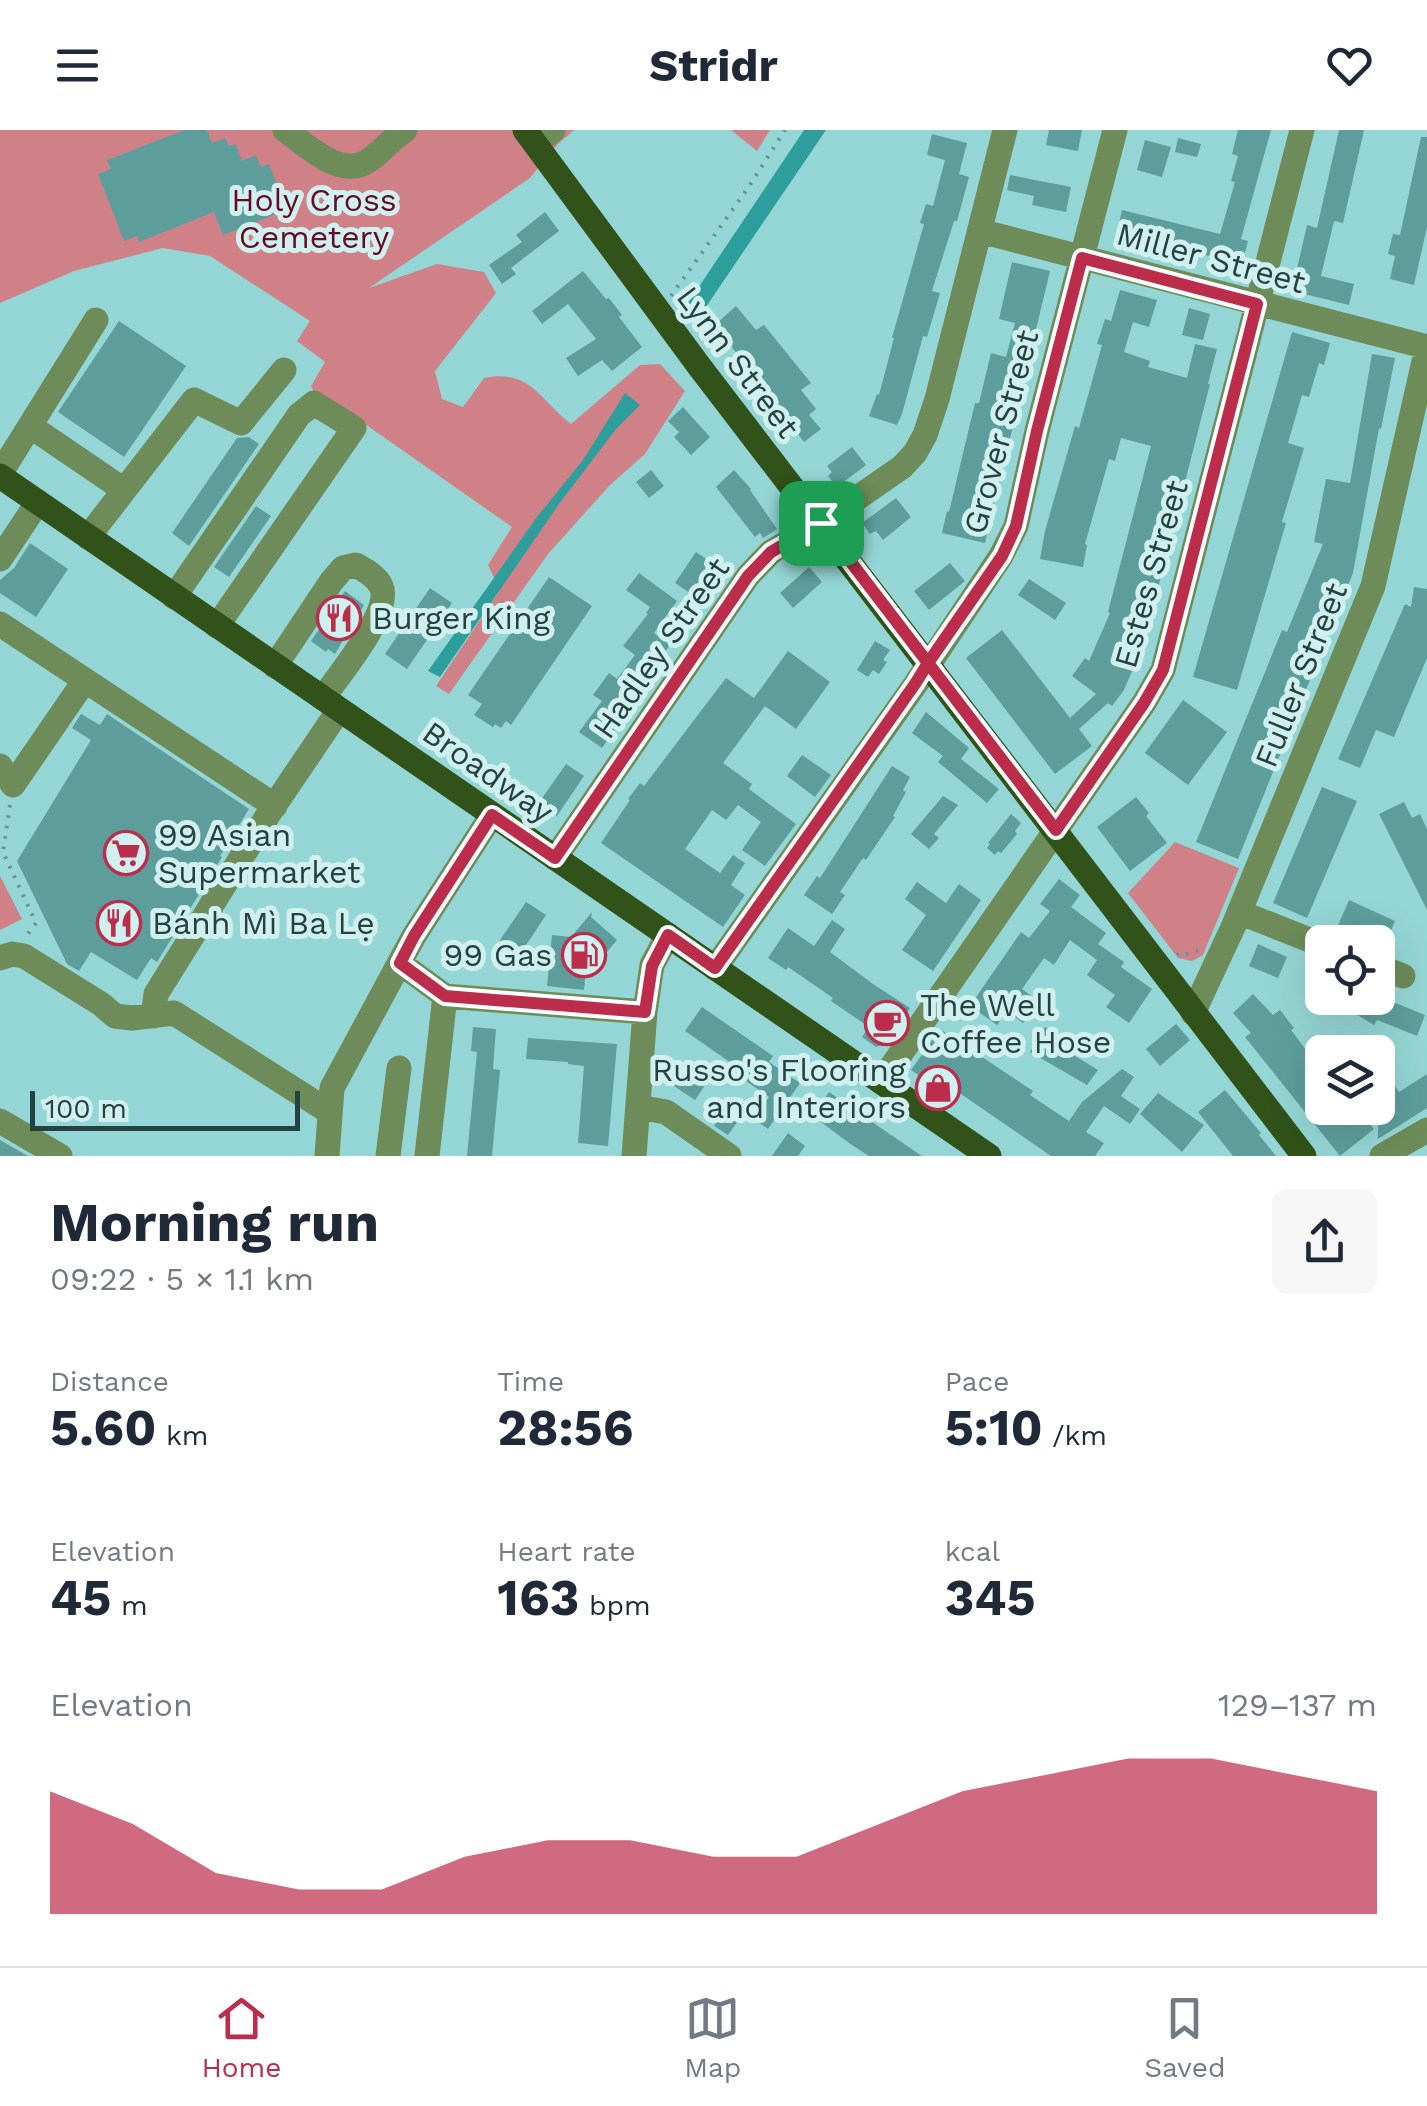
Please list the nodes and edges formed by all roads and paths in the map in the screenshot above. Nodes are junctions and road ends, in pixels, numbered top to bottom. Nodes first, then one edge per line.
1 (285, 130) edge
2 (405, 130) edge
3 (786, 130) edge
4 (1005, 130) edge
5 (1116, 130) edge
6 (1302, 130) edge
7 (538, 135) edge
8 (980, 231) junction
9 (1082, 258) junction
10 (1257, 304) junction
11 (658, 311) junction
12 (96, 320) dead end
13 (1427, 348) edge
14 (284, 370) dead end
15 (30, 426) junction
16 (0, 475) edge
17 (124, 490) junction
18 (38, 502) junction
19 (821, 523) junction
20 (88, 537) junction
21 (0, 558) edge
22 (174, 597) junction
23 (0, 624) edge
24 (217, 626) junction
25 (928, 663) junction
26 (276, 666) junction
27 (85, 680) junction
28 (331, 704) junction
29 (6, 775) edge
30 (274, 806) junction
31 (492, 815) junction
32 (1056, 830) junction
33 (555, 858) junction
34 (1239, 912) junction
35 (668, 935) junction
36 (1305, 938) edge
37 (1204, 952) dead end
38 (6, 956) edge
39 (1176, 956) dead end
40 (400, 963) junction
41 (715, 968) junction
42 (1395, 973) edge
43 (1404, 976) dead end
44 (445, 996) junction
45 (645, 1012) junction
46 (1194, 1013) junction
47 (154, 1016) junction
48 (399, 1068) dead end
49 (880, 1082) junction
50 (638, 1107) junction
51 (328, 1111) junction
52 (0, 1122) edge
53 (1427, 1130) edge
54 (60, 1156) edge
55 (327, 1156) edge
56 (388, 1156) edge
57 (427, 1156) edge
58 (634, 1156) edge
59 (730, 1156) edge
60 (989, 1156) edge
61 (1304, 1156) edge
62 (1382, 1156) edge

1 - 2 street
3 - 11 path
4 - 8 street, Hadley Street
5 - 9 street, Grover Street
6 - 10 street, Estes Street
7 - 11 main road, Lynn Street
8 - 9 street, Miller Street
8 - 19 street, Hadley Street
9 - 10 street, Miller Street
9 - 25 street, Grover Street
10 - 13 street, Miller Street
10 - 32 street, Estes Street
11 - 19 main road, Lynn Street
12 - 15 street
13 - 34 street, Fuller Street
14 - 17 street
15 - 16 street
15 - 17 street
16 - 18 main road, Broadway
17 - 20 street
18 - 20 main road, Broadway
18 - 21 street
19 - 25 main road, Lynn Street
19 - 33 street, Hadley Street
20 - 22 main road, Broadway
22 - 24 main road, Broadway
22 - 24 street
23 - 27 street
24 - 26 main road, Broadway
25 - 32 main road, Lynn Street
25 - 41 street, Grover Street
26 - 28 main road, Broadway
26 - 28 street
27 - 29 street
27 - 30 street
28 - 30 street
28 - 31 main road, Broadway
29 - 38 path
30 - 47 street
31 - 33 main road, Broadway
31 - 40 street
32 - 46 main road, Lynn Street
32 - 49 street, Estes Street
33 - 35 main road, Broadway
34 - 36 street
34 - 46 street, Fuller Street
35 - 41 main road, Broadway
35 - 45 street
37 - 39 path
38 - 47 street
40 - 44 street
40 - 51 street
41 - 49 main road, Broadway
42 - 43 street
44 - 45 street
44 - 57 street
45 - 50 street
46 - 61 main road, Lynn Street
47 - 51 street
48 - 56 street
49 - 60 main road, Broadway
50 - 58 street
50 - 59 street
51 - 55 street
52 - 54 street
53 - 62 street

